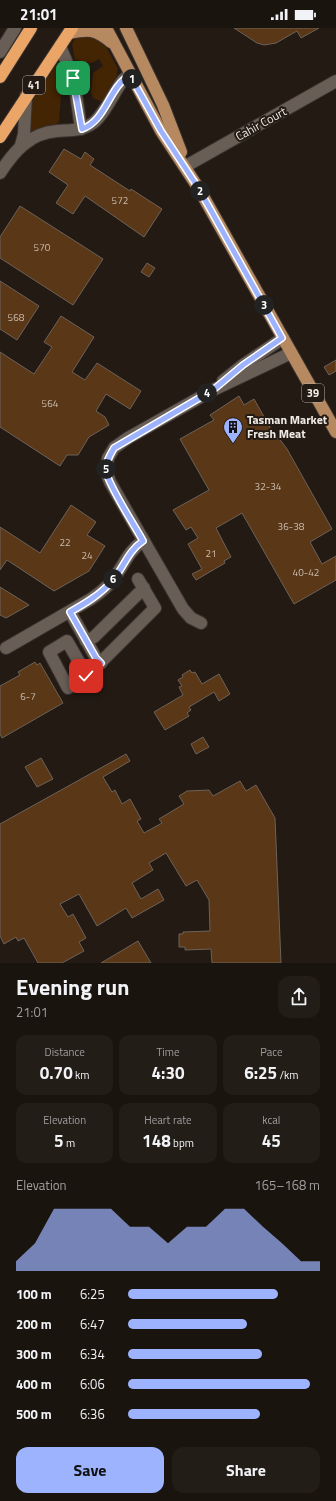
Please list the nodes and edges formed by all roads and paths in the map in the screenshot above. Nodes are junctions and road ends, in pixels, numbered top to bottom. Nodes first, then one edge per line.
1 (15, 28) edge
2 (31, 28) edge
3 (106, 28) edge
4 (126, 28) edge
5 (71, 30) edge
6 (131, 34) edge
7 (115, 45) junction
8 (60, 46) junction
9 (0, 52) edge
10 (145, 67) junction
11 (130, 75) junction
12 (0, 77) edge
13 (336, 81) edge
14 (26, 96) junction
15 (82, 129) junction
16 (0, 137) edge
17 (21, 145) junction
18 (186, 168) junction
19 (0, 173) edge
20 (282, 338) junction
21 (291, 353) junction
22 (213, 390) junction
23 (336, 432) edge
24 (143, 541) junction
25 (70, 612) junction
26 (201, 624) dead end
27 (86, 641) junction
28 (6, 648) dead end
29 (101, 663) junction
30 (86, 676) dead end

1 - 9 street
2 - 12 highway
3 - 7 main road, 39
4 - 6 main road, 39
5 - 7 main road, 41
5 - 8 highway, 41
6 - 10 main road, 39
7 - 11 main road, 39
8 - 14 highway, 41
8 - 15 street
10 - 11 main road
10 - 18 main road, 39
11 - 15 street
11 - 18 main road, 39
13 - 18 street, Cahir Court
14 - 16 highway, 41
14 - 17 street
15 - 17 street
17 - 19 street
18 - 20 main road, 39
20 - 21 main road, 39
20 - 22 street
21 - 22 street
21 - 23 main road, 39
22 - 24 street
24 - 25 street
24 - 26 street
25 - 27 street
25 - 28 street
27 - 29 street
27 - 29 street
29 - 30 street

